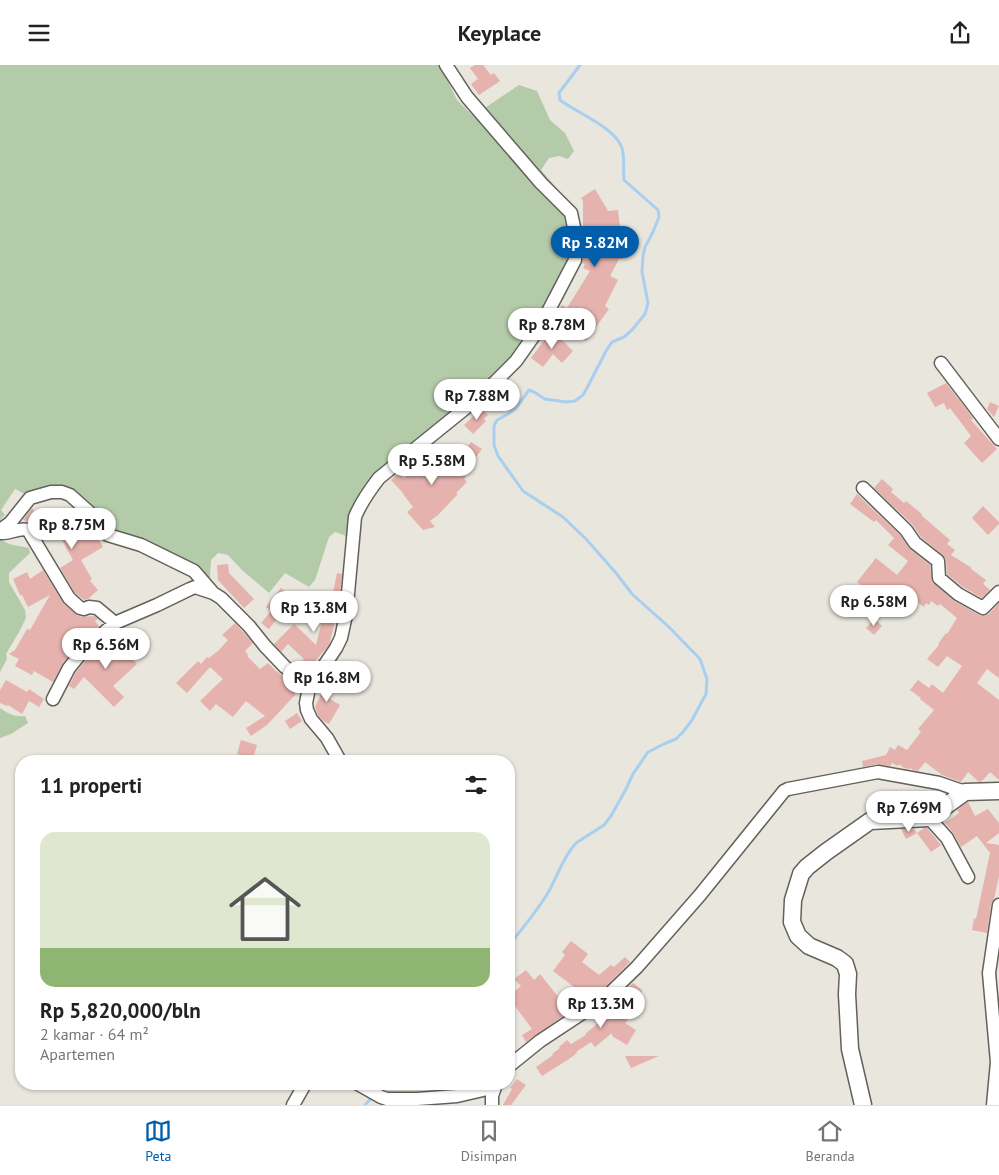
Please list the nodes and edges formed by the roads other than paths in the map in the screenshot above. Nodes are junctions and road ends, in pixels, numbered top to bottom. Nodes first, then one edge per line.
1 (446, 65) edge
2 (941, 363) dead end
3 (999, 439) edge
4 (863, 488) dead end
5 (0, 532) edge
6 (999, 592) edge
7 (213, 593) junction
8 (115, 623) junction
9 (309, 688) junction
10 (53, 699) dead end
11 (337, 755) edge
12 (999, 791) edge
13 (965, 792) junction
14 (929, 818) junction
15 (968, 877) dead end
16 (999, 905) edge
17 (515, 1062) edge
18 (302, 1090) edge
19 (368, 1090) edge
20 (483, 1090) edge
21 (494, 1090) edge
22 (432, 1101) edge
23 (293, 1105) edge
24 (492, 1105) edge
25 (864, 1105) edge
26 (993, 1105) edge

1 - 9 street
2 - 3 street
4 - 6 street
5 - 7 street
5 - 8 street
7 - 8 street
7 - 9 street
8 - 10 street
9 - 11 street
12 - 13 street
13 - 14 street
13 - 17 street
14 - 15 street
14 - 25 street
16 - 26 street
18 - 23 street
19 - 22 street
20 - 22 street
21 - 24 street

